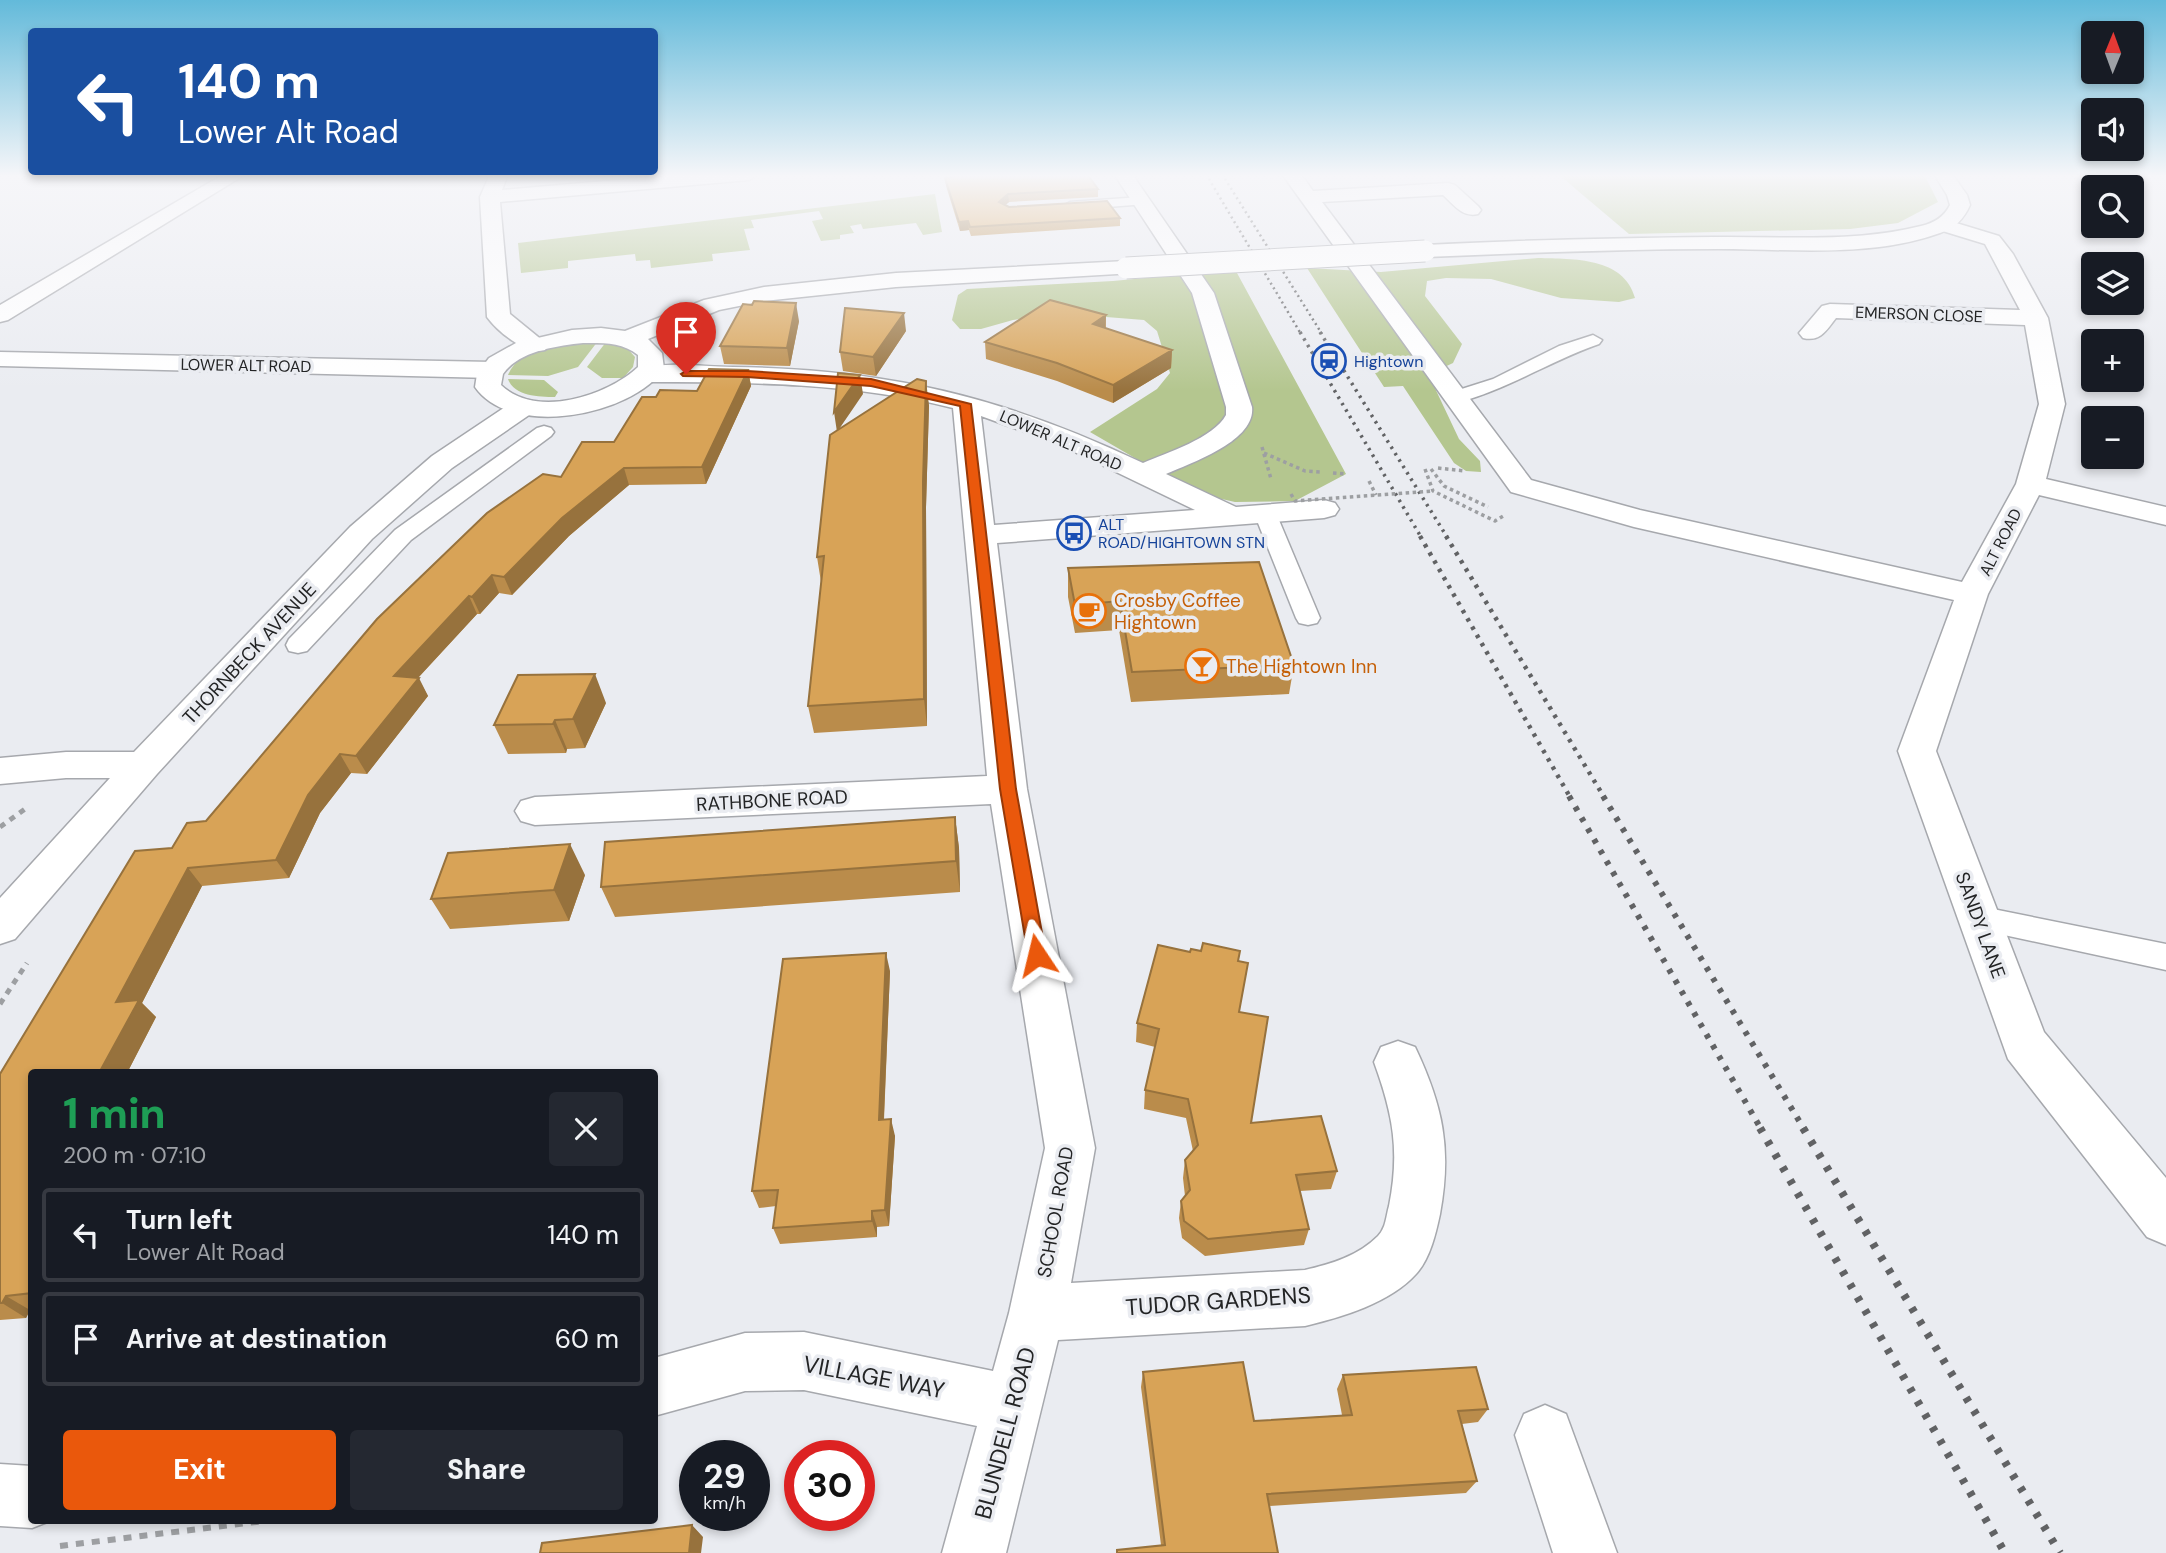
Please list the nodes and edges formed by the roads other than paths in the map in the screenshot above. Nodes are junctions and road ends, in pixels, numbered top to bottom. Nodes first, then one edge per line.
1 (115, 246) edge
2 (494, 246) edge
3 (1172, 246) edge
4 (1344, 246) edge
5 (1519, 246) edge
6 (1997, 247) edge
7 (0, 315) edge
8 (2036, 318) junction
9 (1811, 333) dead end
10 (627, 339) junction
11 (1593, 340) dead end
12 (536, 345) junction
13 (0, 359) edge
14 (492, 370) junction
15 (647, 374) junction
16 (1455, 397) junction
17 (966, 404) junction
18 (533, 419) junction
19 (1141, 474) junction
20 (2030, 484) junction
21 (1269, 500) junction
22 (1324, 509) dead end
23 (1228, 514) junction
24 (2166, 516) edge
25 (361, 533) junction
26 (403, 535) junction
27 (981, 535) junction
28 (1972, 594) junction
29 (1308, 618) dead end
30 (298, 645) dead end
31 (144, 765) junction
32 (0, 771) edge
33 (1008, 789) junction
34 (535, 811) dead end
35 (1978, 918) junction
36 (0, 927) edge
37 (2166, 957) edge
38 (1398, 1062) dead end
39 (2166, 1219) edge
40 (1037, 1313) junction
41 (658, 1386) edge
42 (1012, 1404) junction
43 (1545, 1435) dead end
44 (0, 1495) edge
45 (28, 1513) edge
46 (974, 1553) edge
47 (1585, 1553) edge

1 - 7 street
2 - 12 street
3 - 19 street
4 - 16 street
5 - 10 street, bridge
6 - 8 street, ALT ROAD
8 - 9 street, EMERSON CLOSE
8 - 20 street, ALT ROAD
10 - 12 street
10 - 15 street
11 - 16 lane
12 - 14 street
13 - 14 street, LOWER ALT ROAD
14 - 18 street
15 - 17 street, LOWER ALT ROAD
15 - 18 street
16 - 28 street, ALT ROAD
17 - 19 street, LOWER ALT ROAD
17 - 27 street, SCHOOL ROAD
18 - 25 street, THORNBECK AVENUE
18 - 26 lane
19 - 23 street
20 - 24 street
20 - 28 street, ALT ROAD
21 - 22 street
21 - 23 street
21 - 29 lane
23 - 27 street
25 - 26 lane
25 - 31 street, THORNBECK AVENUE
26 - 30 lane
27 - 33 street, SCHOOL ROAD
28 - 35 street, SANDY LANE
31 - 32 street
31 - 36 street, THORNBECK AVENUE
33 - 34 street, RATHBONE ROAD
33 - 40 street, SCHOOL ROAD
35 - 37 lane
35 - 39 street, SANDY LANE
38 - 40 street, TUDOR GARDENS
40 - 42 street, BLUNDELL ROAD
41 - 42 street, VILLAGE WAY
42 - 46 street, BLUNDELL ROAD
43 - 47 street
44 - 45 street

